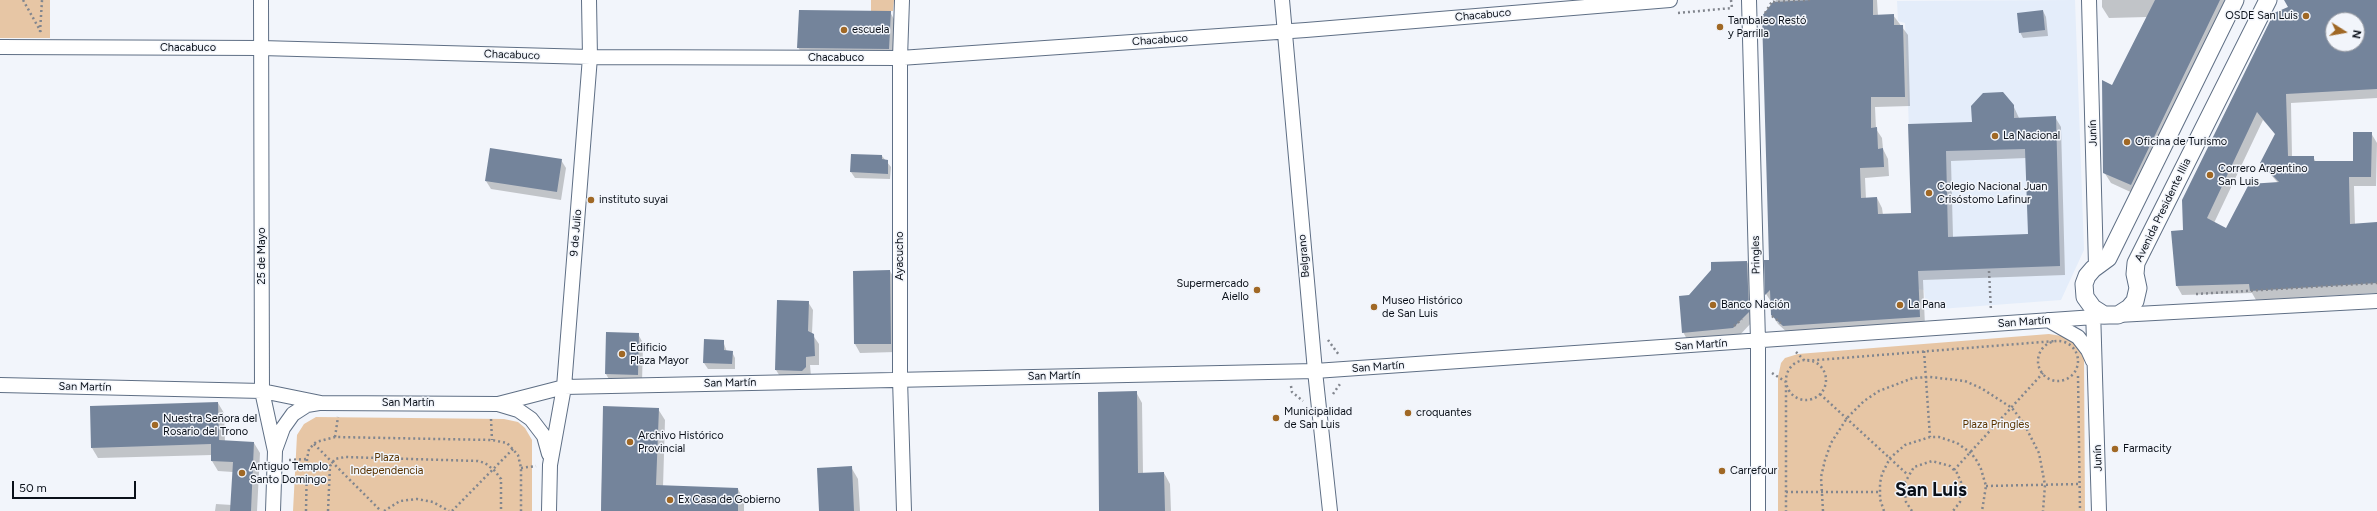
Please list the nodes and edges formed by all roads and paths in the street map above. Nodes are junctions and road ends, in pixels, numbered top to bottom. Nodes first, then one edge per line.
1 (23, 0) edge
2 (42, 0) edge
3 (261, 0) edge
4 (589, 0) edge
5 (902, 0) edge
6 (1282, 0) edge
7 (1670, 0) edge
8 (1749, 0) edge
9 (1811, 0) edge
10 (2089, 0) edge
11 (2235, 0) edge
12 (2268, 0) edge
13 (1773, 2) dead end
14 (35, 32) dead end
15 (42, 32) junction
16 (1283, 32) junction
17 (0, 47) edge
18 (261, 48) junction
19 (590, 57) junction
20 (900, 58) junction
21 (2096, 266) junction
22 (1989, 271) dead end
23 (2377, 284) edge
24 (2188, 294) dead end
25 (2377, 301) edge
26 (2103, 314) junction
27 (2047, 320) junction
28 (1992, 324) junction
29 (1758, 340) junction
30 (2057, 341) junction
31 (1924, 351) junction
32 (1805, 361) junction
33 (2078, 362) junction
34 (2095, 369) junction
35 (1315, 371) junction
36 (2043, 373) junction
37 (1927, 377) junction
38 (900, 379) junction
39 (1786, 382) junction
40 (0, 386) edge
41 (564, 387) junction
42 (262, 391) junction
43 (1820, 394) junction
44 (321, 403) junction
45 (494, 404) junction
46 (2012, 408) junction
47 (1847, 418) junction
48 (1930, 437) junction
49 (492, 440) junction
50 (314, 444) junction
51 (513, 449) junction
52 (275, 451) junction
53 (1971, 453) junction
54 (1890, 458) junction
55 (332, 462) junction
56 (550, 465) junction
57 (493, 469) junction
58 (1954, 470) junction
59 (1908, 475) junction
60 (2079, 484) junction
61 (2045, 485) junction
62 (1986, 486) junction
63 (1786, 492) junction
64 (1821, 492) junction
65 (1879, 492) junction
66 (273, 511) edge
67 (306, 511) edge
68 (328, 511) edge
69 (382, 511) edge
70 (449, 511) edge
71 (452, 511) edge
72 (501, 511) edge
73 (521, 511) edge
74 (549, 511) edge
75 (904, 511) edge
76 (1330, 511) edge
77 (1758, 511) edge
78 (1786, 511) edge
79 (1823, 511) edge
80 (1884, 511) edge
81 (1912, 511) edge
82 (1954, 511) edge
83 (1982, 511) edge
84 (2043, 511) edge
85 (2080, 511) edge
86 (2099, 511) edge

1 - 15 path
2 - 15 path
3 - 18 street, 25 de Mayo
4 - 19 street, 9 de Julio
5 - 20 street, Ayacucho
6 - 16 street, Belgrano
7 - 16 street, Chacabuco
8 - 29 street, Pringles
9 - 13 path
10 - 21 street, Junín
11 - 21 street
12 - 26 street, Avenida Presidente Illia
14 - 15 path
16 - 20 street, Chacabuco
16 - 35 street, Belgrano
17 - 18 street, Chacabuco
18 - 19 street, Chacabuco
18 - 42 street, 25 de Mayo
19 - 20 street, Chacabuco
19 - 41 street, 9 de Julio
20 - 38 street, Ayacucho
21 - 26 street
22 - 28 path
23 - 24 path
25 - 26 street, San Martín
26 - 27 street, San Martín
26 - 34 street, Junín
27 - 28 street, San Martín
27 - 34 street
28 - 29 street, San Martín
29 - 35 street, San Martín
29 - 77 street, Pringles
30 - 31 path
30 - 33 path
30 - 36 path
31 - 32 path
31 - 37 path
32 - 39 path
32 - 43 path
33 - 36 path
33 - 60 path
34 - 86 street, Junín
35 - 38 street, San Martín
35 - 76 street, Belgrano
36 - 46 path
37 - 46 path
37 - 47 path
37 - 48 path
38 - 41 street, San Martín
38 - 75 street, Ayacucho
39 - 43 path
39 - 63 path
40 - 42 street, San Martín
41 - 45 street, San Martín
41 - 56 street, 9 de Julio
42 - 44 street, San Martín
42 - 52 street, 25 de Mayo
43 - 47 path
44 - 45 street, San Martín
44 - 52 street
45 - 49 path
45 - 56 street, 9 de Julio
46 - 53 path
46 - 61 path
47 - 54 path
47 - 64 path
48 - 53 path
48 - 54 path
49 - 50 path
49 - 51 path
50 - 55 path
50 - 67 path
51 - 57 path
51 - 73 path
52 - 66 street, 25 de Mayo
53 - 58 path
53 - 62 path
54 - 59 path
54 - 65 path
55 - 57 path
55 - 68 path
55 - 69 path
56 - 74 street, 9 de Julio
57 - 71 path
57 - 72 path
58 - 59 path
58 - 82 path
59 - 81 path
60 - 61 path
60 - 85 path
61 - 62 path
61 - 84 path
62 - 83 path
63 - 64 path
63 - 78 path
64 - 65 path
64 - 79 path
65 - 80 path
69 - 70 path

